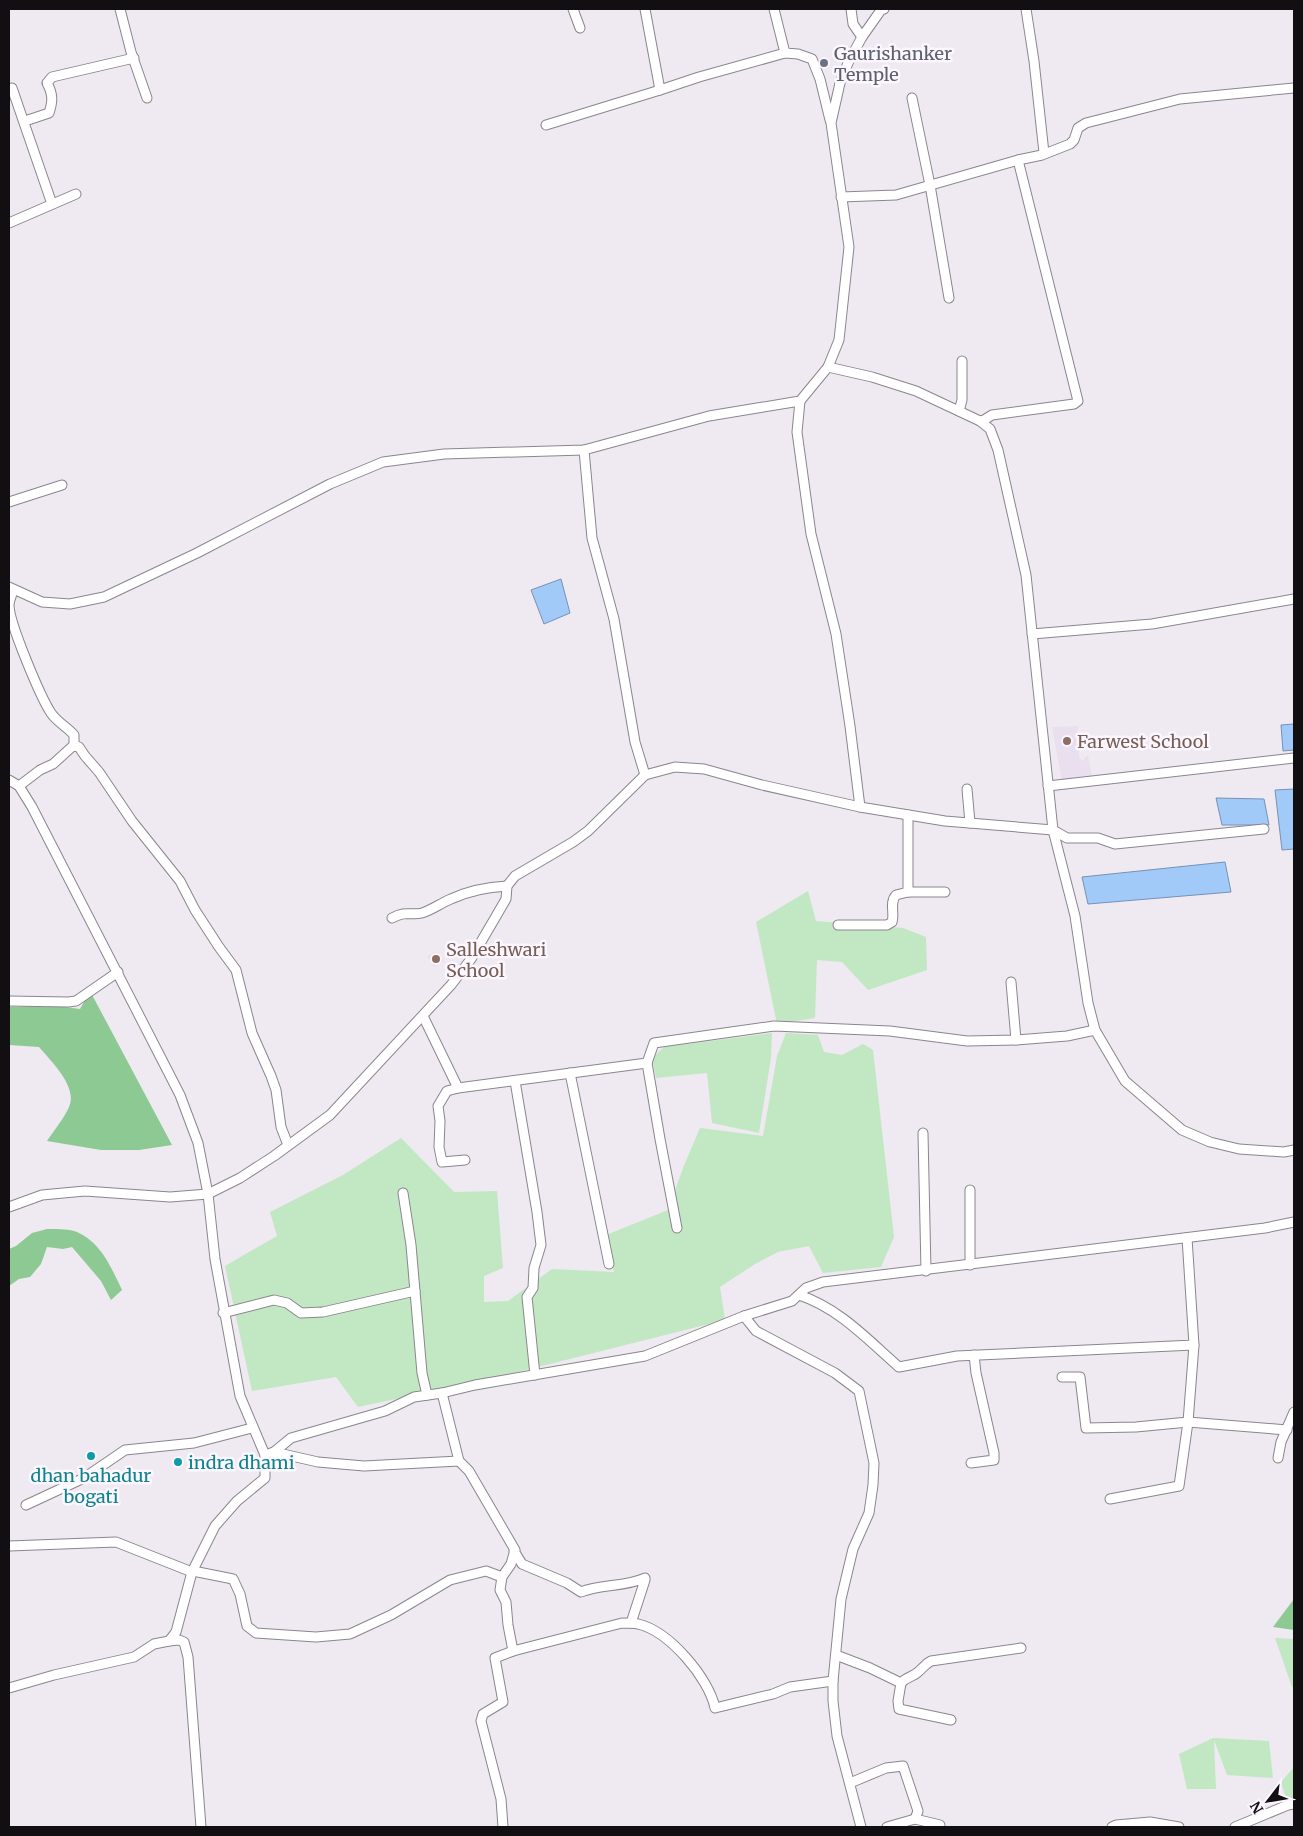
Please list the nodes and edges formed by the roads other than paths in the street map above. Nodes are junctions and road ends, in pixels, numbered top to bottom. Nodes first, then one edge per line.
1 (120, 9) edge
2 (573, 9) edge
3 (645, 9) edge
4 (774, 9) edge
5 (851, 9) edge
6 (884, 9) edge
7 (1026, 9) edge
8 (580, 28) dead end
9 (862, 37) junction
10 (784, 53) junction
11 (134, 58) junction
12 (12, 88) dead end
13 (1294, 88) edge
14 (660, 90) junction
15 (147, 98) dead end
16 (912, 98) dead end
17 (25, 121) junction
18 (830, 123) junction
19 (546, 125) dead end
20 (1044, 153) junction
21 (1018, 160) junction
22 (930, 185) junction
23 (76, 194) dead end
24 (842, 196) junction
25 (52, 204) junction
26 (9, 223) edge
27 (949, 298) dead end
28 (962, 362) dead end
29 (828, 368) junction
30 (800, 401) junction
31 (959, 411) junction
32 (980, 421) junction
33 (584, 450) junction
34 (62, 485) dead end
35 (9, 502) edge
36 (11, 589) edge
37 (1294, 599) edge
38 (1032, 634) junction
39 (74, 745) junction
40 (1294, 758) edge
41 (645, 775) junction
42 (9, 780) edge
43 (19, 786) junction
44 (1048, 786) junction
45 (967, 789) dead end
46 (860, 807) junction
47 (908, 815) junction
48 (970, 823) junction
49 (1264, 828) dead end
50 (1053, 830) junction
51 (508, 886) junction
52 (908, 892) junction
53 (945, 892) dead end
54 (392, 918) dead end
55 (838, 925) dead end
56 (118, 972) junction
57 (1011, 982) dead end
58 (9, 1001) edge
59 (423, 1016) junction
60 (1095, 1030) junction
61 (1016, 1040) junction
62 (647, 1063) junction
63 (570, 1073) junction
64 (515, 1081) junction
65 (458, 1088) junction
66 (923, 1133) dead end
67 (288, 1145) junction
68 (1294, 1150) edge
69 (466, 1160) dead end
70 (970, 1190) dead end
71 (404, 1192) dead end
72 (208, 1194) junction
73 (9, 1207) edge
74 (1294, 1222) edge
75 (677, 1228) dead end
76 (1188, 1238) junction
77 (609, 1264) dead end
78 (970, 1265) junction
79 (926, 1271) junction
80 (416, 1291) junction
81 (799, 1295) junction
82 (224, 1313) junction
83 (744, 1316) junction
84 (1194, 1345) junction
85 (974, 1355) junction
86 (535, 1376) junction
87 (1062, 1377) dead end
88 (442, 1393) junction
89 (427, 1395) junction
90 (1294, 1412) edge
91 (1188, 1422) junction
92 (252, 1428) junction
93 (1287, 1430) junction
94 (270, 1453) junction
95 (1278, 1458) dead end
96 (459, 1461) junction
97 (971, 1463) dead end
98 (1110, 1499) dead end
99 (26, 1504) dead end
100 (9, 1546) edge
101 (514, 1551) junction
102 (192, 1572) junction
103 (502, 1577) junction
104 (631, 1623) junction
105 (169, 1641) junction
106 (1021, 1648) dead end
107 (513, 1651) junction
108 (836, 1655) junction
109 (833, 1681) junction
110 (901, 1683) junction
111 (9, 1688) edge
112 (951, 1720) dead end
113 (850, 1783) junction
114 (1294, 1804) edge
115 (915, 1819) junction
116 (940, 1825) dead end
117 (1155, 1825) edge
118 (201, 1827) edge
119 (503, 1827) edge
120 (862, 1827) edge
121 (887, 1827) edge
122 (1112, 1827) edge
123 (1179, 1827) edge
124 (1235, 1827) edge

1 - 11 street
2 - 8 street
3 - 14 street
4 - 10 street
5 - 9 street
6 - 9 street
7 - 20 street
9 - 18 street
10 - 14 street
10 - 18 street
11 - 15 street
11 - 17 street
12 - 17 street
13 - 20 street
14 - 19 street
16 - 22 street
17 - 25 street
18 - 24 street
20 - 21 street
21 - 22 street
21 - 32 street
22 - 24 street
22 - 27 street
23 - 25 street
24 - 29 street
25 - 26 street
28 - 31 street
29 - 30 street
29 - 31 street
30 - 33 street
30 - 46 street
31 - 32 street
32 - 38 street
33 - 36 street
33 - 41 street
34 - 35 street
36 - 39 street
37 - 38 street
38 - 44 street
39 - 43 street
39 - 67 street
40 - 44 street
41 - 46 street
41 - 51 street
42 - 43 street
43 - 56 street
44 - 50 street
45 - 48 street
46 - 47 street
47 - 48 street
47 - 52 street
48 - 50 street
49 - 50 street
50 - 60 street
51 - 54 street
51 - 59 street
52 - 53 street
52 - 55 street
56 - 58 street
56 - 72 street
57 - 61 street
59 - 65 street
59 - 67 street
60 - 61 street
60 - 68 street
61 - 62 street
62 - 63 street
62 - 75 street
63 - 64 street
63 - 77 street
64 - 65 street
64 - 86 street
65 - 69 street
66 - 79 street
67 - 72 street
70 - 78 street
71 - 80 street
72 - 73 street
72 - 82 street
74 - 76 street
76 - 78 street
76 - 84 street
78 - 79 street
79 - 81 street
80 - 82 street
80 - 89 street
81 - 83 street
81 - 85 street
82 - 92 street
83 - 86 street
83 - 108 street
84 - 85 street
84 - 91 street
85 - 97 street
86 - 88 street
87 - 91 street
88 - 89 street
88 - 96 street
89 - 94 street
90 - 93 street
91 - 93 street
91 - 98 street
92 - 94 street
92 - 99 street
93 - 95 street
94 - 96 street
94 - 102 street
96 - 101 street
100 - 102 street
101 - 103 street
101 - 104 street
102 - 103 street
102 - 105 street
103 - 107 street
104 - 107 street
104 - 109 street
105 - 111 street
105 - 118 street
106 - 110 street
107 - 119 street
108 - 109 street
108 - 110 street
109 - 113 street
110 - 112 street
113 - 115 street
113 - 120 street
114 - 124 street
115 - 116 street
115 - 121 street
117 - 122 street
117 - 123 street

